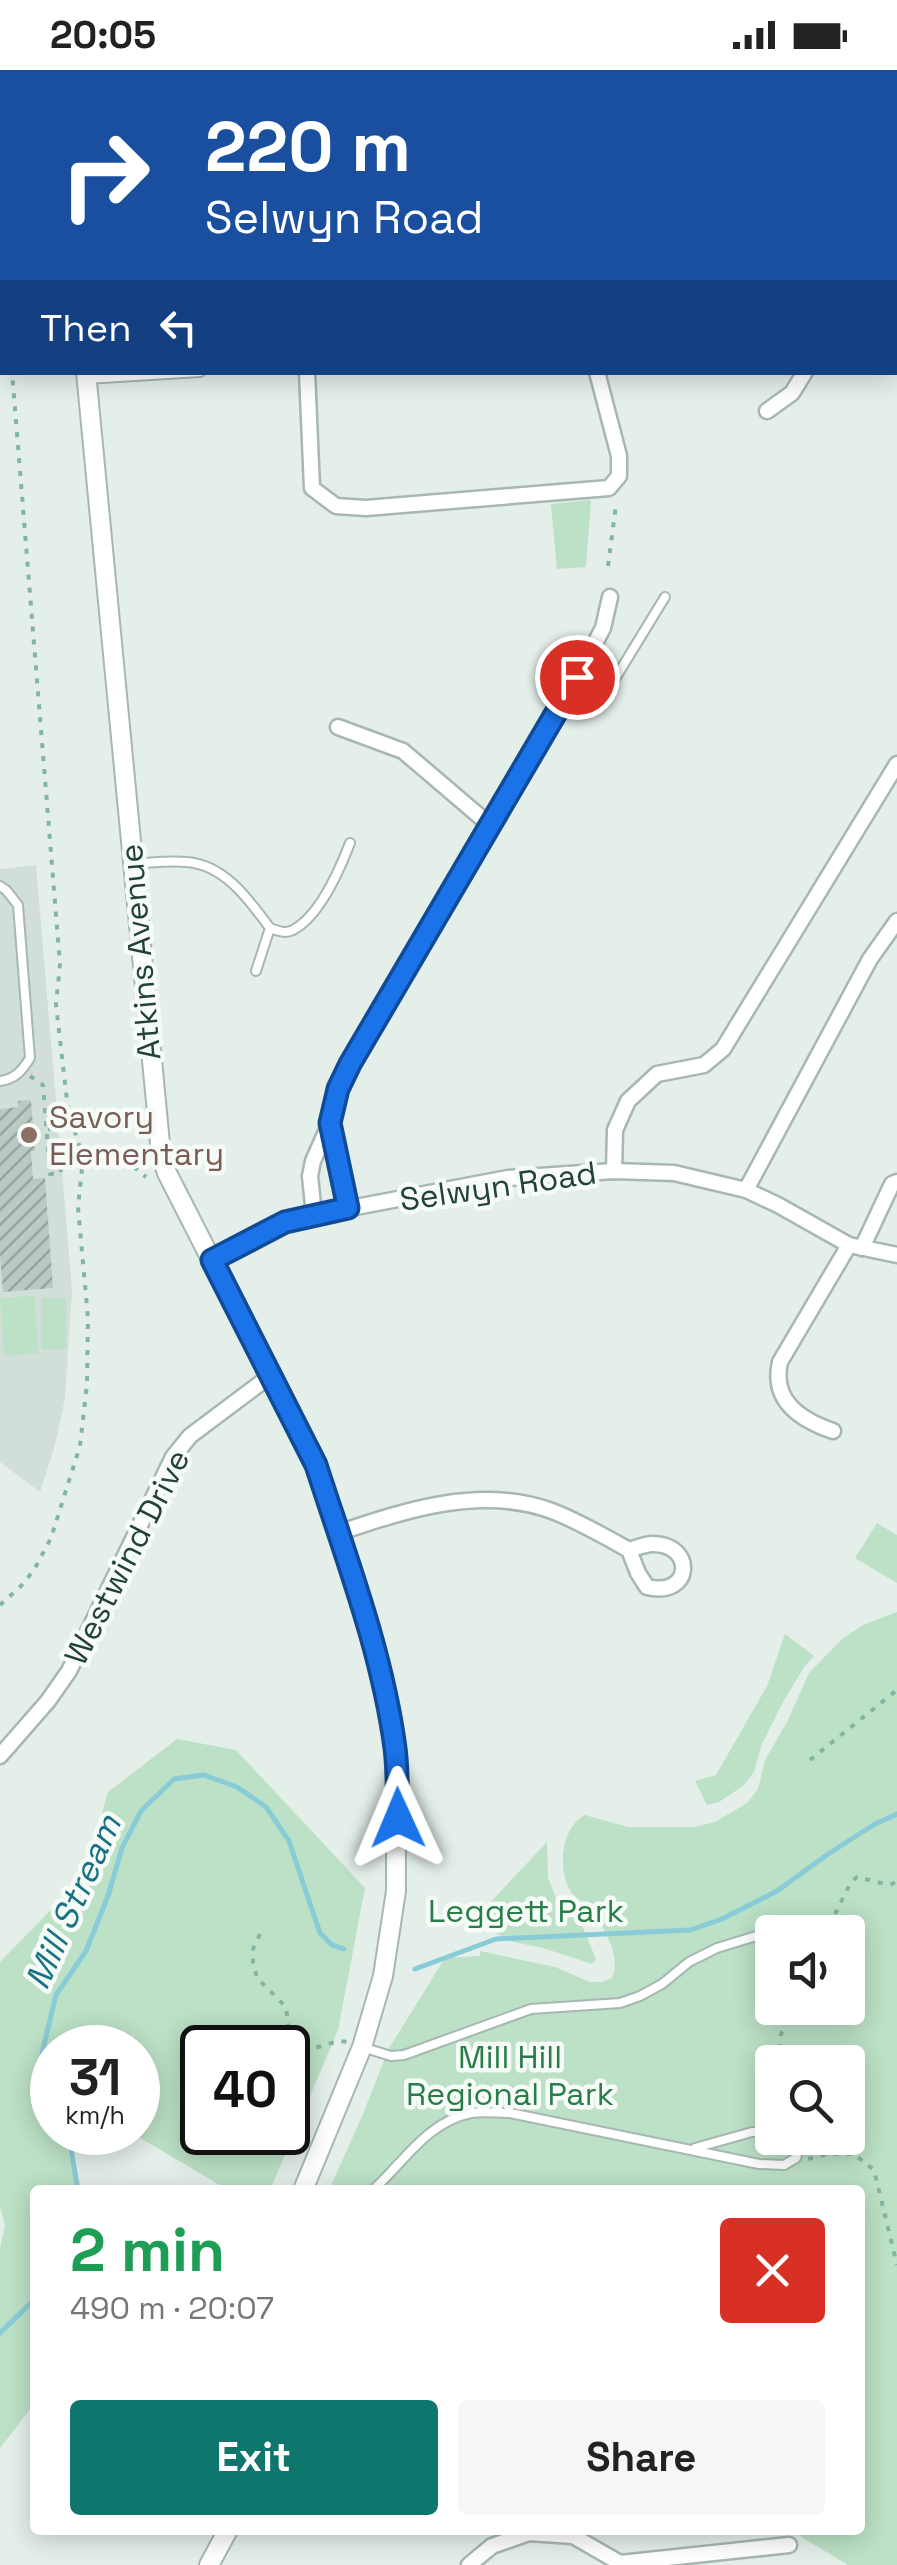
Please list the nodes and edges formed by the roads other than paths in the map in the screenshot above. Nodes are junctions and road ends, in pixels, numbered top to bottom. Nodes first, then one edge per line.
1 (114, 375) edge
2 (307, 375) edge
3 (599, 375) edge
4 (803, 375) edge
5 (86, 376) edge
6 (766, 411) dead end
7 (610, 597) dead end
8 (664, 597) dead end
9 (564, 702) junction
10 (338, 728) dead end
11 (897, 764) edge
12 (491, 826) junction
13 (350, 842) dead end
14 (132, 864) junction
15 (0, 886) edge
16 (897, 921) edge
17 (270, 928) junction
18 (256, 972) dead end
19 (0, 1081) edge
20 (330, 1123) junction
21 (614, 1171) junction
22 (897, 1182) edge
23 (746, 1190) junction
24 (348, 1208) junction
25 (314, 1215) junction
26 (856, 1247) junction
27 (897, 1255) edge
28 (212, 1260) junction
29 (270, 1376) junction
30 (834, 1430) dead end
31 (338, 1533) junction
32 (628, 1550) dead end
33 (0, 1756) edge
34 (755, 1938) edge
35 (362, 2047) junction
36 (755, 2132) edge
37 (690, 2149) junction
38 (797, 2155) edge
39 (308, 2185) edge
40 (378, 2185) edge
41 (225, 2535) edge
42 (521, 2535) edge
43 (562, 2535) edge
44 (789, 2545) dead end
45 (210, 2565) edge
46 (469, 2565) edge

1 - 5 lane
2 - 3 street
4 - 6 street
5 - 14 street, Atkins Avenue
7 - 9 street
8 - 9 lane
9 - 12 street
10 - 12 street
11 - 21 street
12 - 20 street
13 - 17 lane
14 - 17 lane
14 - 28 street, Atkins Avenue
15 - 19 lane
16 - 23 street
17 - 18 lane
20 - 24 street
20 - 25 street
21 - 23 street, Selwyn Road
21 - 24 street, Selwyn Road
22 - 26 street
23 - 26 street, Selwyn Road
24 - 25 street, Selwyn Road
25 - 28 street, Selwyn Road
26 - 27 street, Selwyn Road
26 - 30 street
28 - 29 street, Atkins Avenue
29 - 31 street, Atkins Avenue
29 - 33 street, Westwind Drive
31 - 32 street
31 - 35 street, Atkins Avenue
34 - 35 lane
35 - 39 street, Atkins Avenue
36 - 37 lane
37 - 38 lane
37 - 40 lane
41 - 45 street
42 - 46 street
43 - 44 street

